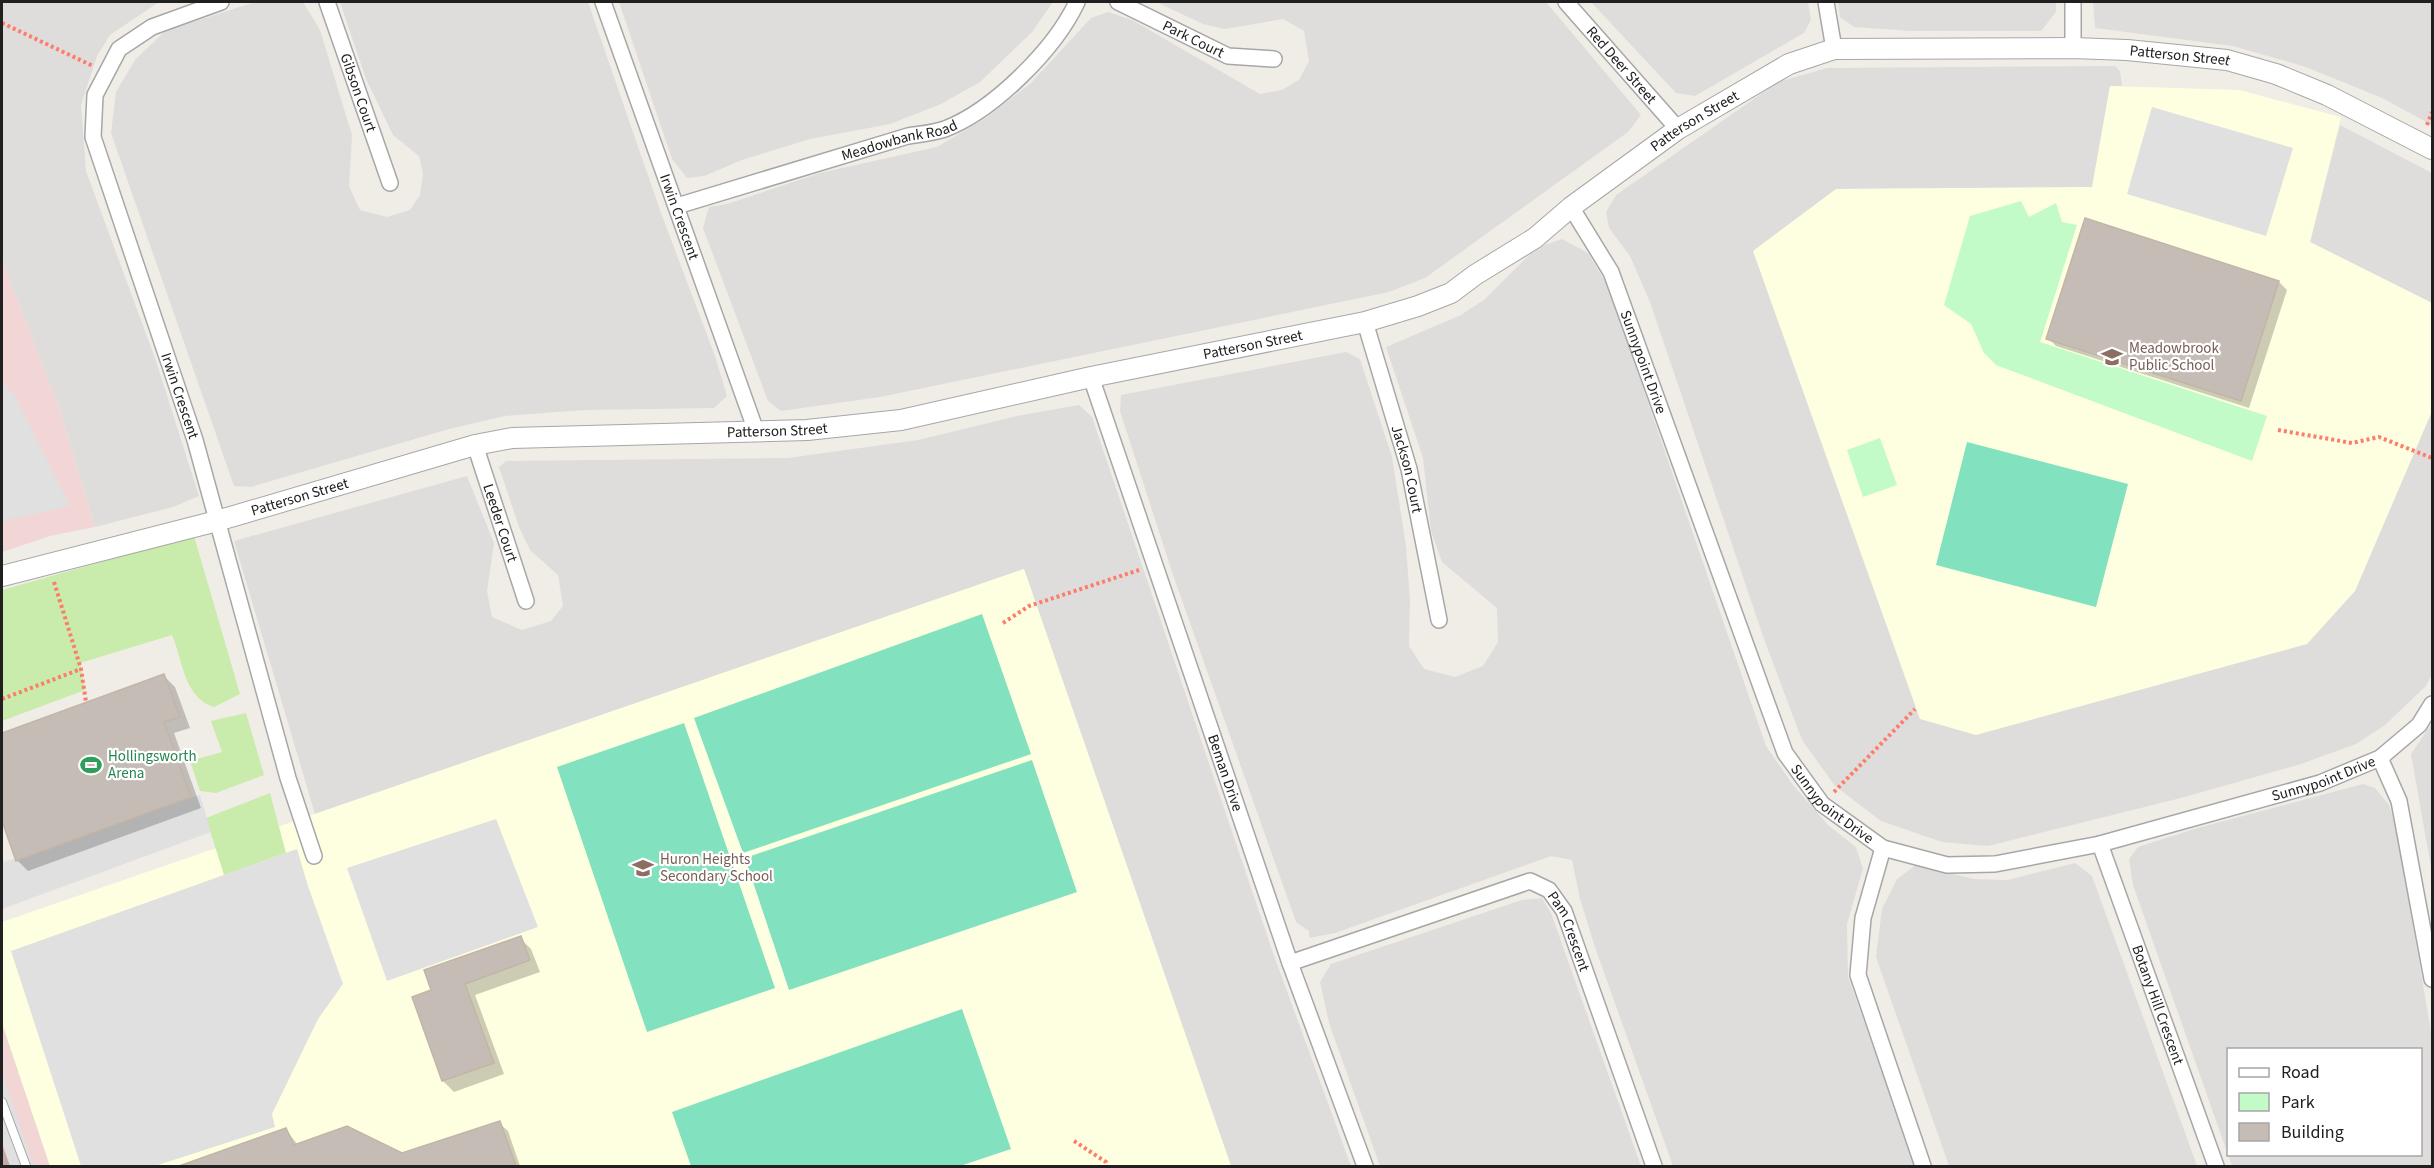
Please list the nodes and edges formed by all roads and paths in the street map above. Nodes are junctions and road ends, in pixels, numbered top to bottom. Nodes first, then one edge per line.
1 (221, 2) edge
2 (327, 2) edge
3 (603, 2) edge
4 (1077, 2) edge
5 (1118, 2) edge
6 (1566, 2) edge
7 (1826, 2) edge
8 (2073, 2) edge
9 (2, 23) edge
10 (1834, 48) junction
11 (2073, 48) junction
12 (1274, 59) dead end
13 (107, 73) junction
14 (1678, 129) junction
15 (2433, 149) edge
16 (390, 183) dead end
17 (677, 206) junction
18 (1571, 207) junction
19 (1365, 322) junction
20 (1091, 377) junction
21 (2278, 430) dead end
22 (756, 431) junction
23 (475, 445) junction
24 (2433, 459) edge
25 (217, 521) junction
26 (48, 564) junction
27 (1154, 565) junction
28 (2, 576) edge
29 (526, 601) dead end
30 (1439, 620) dead end
31 (1002, 623) dead end
32 (81, 669) junction
33 (2, 699) edge
34 (86, 702) dead end
35 (2433, 704) edge
36 (1915, 709) dead end
37 (2380, 758) junction
38 (1822, 804) junction
39 (2100, 844) junction
40 (1883, 848) junction
41 (314, 856) dead end
42 (1290, 963) junction
43 (2433, 979) edge
44 (2, 1102) edge
45 (1074, 1141) dead end
46 (26, 1167) edge
47 (1107, 1167) edge
48 (1365, 1167) edge
49 (1654, 1167) edge
50 (1923, 1167) edge
51 (2216, 1167) edge

1 - 13 street, Irwin Crescent
2 - 16 street, Gibson Court
3 - 17 street, Irwin Crescent
4 - 17 street, Meadowbank Road
5 - 12 street, Park Court
6 - 14 street, Red Deer Street
7 - 10 street
8 - 11 street
9 - 13 path
10 - 11 street, Patterson Street
10 - 14 street, Patterson Street
11 - 15 street, Patterson Street
13 - 25 street, Irwin Crescent
14 - 18 street, Patterson Street
17 - 22 street, Irwin Crescent
18 - 19 street, Patterson Street
18 - 38 street, Sunnypoint Drive
19 - 20 street, Patterson Street
19 - 30 street, Jackson Court
20 - 22 street, Patterson Street
20 - 27 street, Beman Drive
21 - 24 path
22 - 23 street, Patterson Street
23 - 25 street, Patterson Street
23 - 29 street, Leeder Court
25 - 26 street, Patterson Street
25 - 41 street, Irwin Crescent
26 - 28 street, Patterson Street
26 - 32 path
27 - 31 path
27 - 42 street, Beman Drive
32 - 33 path
32 - 34 path
35 - 37 street, Sunnypoint Drive
36 - 38 path
37 - 39 street, Sunnypoint Drive
37 - 43 street
38 - 40 street, Sunnypoint Drive
39 - 40 street, Sunnypoint Drive
39 - 51 street, Botany Hill Crescent
40 - 50 street
42 - 48 street, Beman Drive
42 - 49 street, Pam Crescent
44 - 46 lane
45 - 47 path

